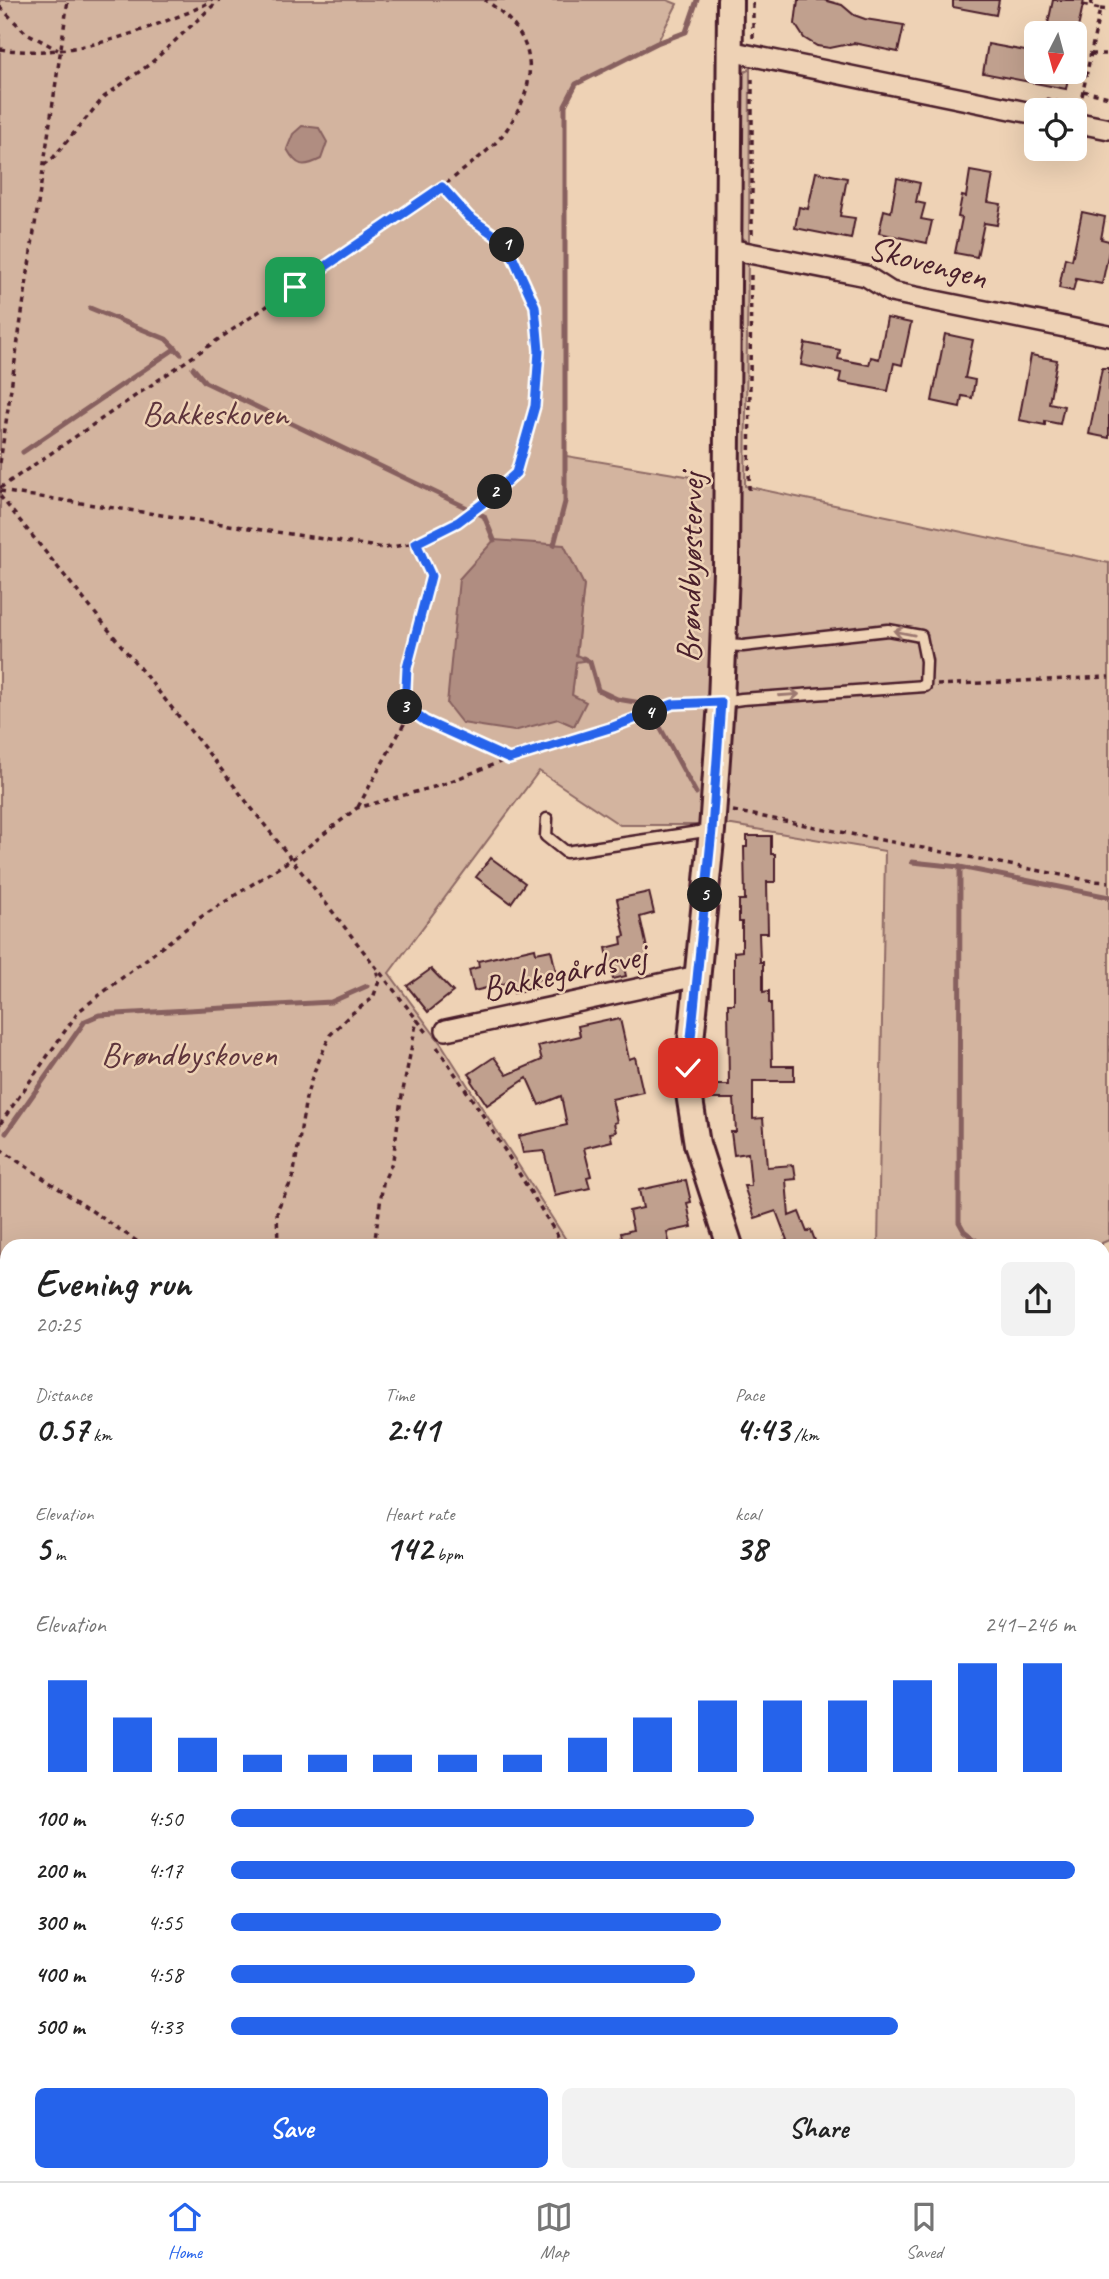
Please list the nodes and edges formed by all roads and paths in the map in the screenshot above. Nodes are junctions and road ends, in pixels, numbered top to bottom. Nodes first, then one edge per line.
1 (68, 0) edge
2 (212, 0) edge
3 (219, 0) edge
4 (485, 0) edge
5 (730, 0) edge
6 (1092, 0) edge
7 (1083, 5) dead end
8 (0, 7) edge
9 (1091, 7) junction
10 (1100, 9) junction
11 (1109, 10) edge
12 (0, 49) edge
13 (60, 51) junction
14 (729, 51) junction
15 (1091, 54) junction
16 (1109, 54) edge
17 (1083, 91) junction
18 (1108, 95) edge
19 (1081, 98) edge
20 (1024, 112) edge
21 (1087, 119) edge
22 (1109, 129) edge
23 (44, 165) junction
24 (442, 187) junction
25 (729, 249) junction
26 (1109, 336) edge
27 (0, 463) edge
28 (0, 492) edge
29 (416, 543) junction
30 (723, 645) junction
31 (1109, 677) edge
32 (925, 686) junction
33 (721, 702) junction
34 (405, 707) junction
35 (509, 759) junction
36 (357, 808) junction
37 (547, 819) dead end
38 (713, 819) junction
39 (292, 859) junction
40 (1109, 882) edge
41 (375, 966) junction
42 (696, 976) junction
43 (416, 1019) junction
44 (446, 1030) dead end
45 (0, 1125) edge
46 (0, 1149) edge
47 (134, 1239) edge
48 (278, 1239) edge
49 (375, 1239) edge
50 (560, 1239) edge
51 (728, 1239) edge

1 - 13 path
2 - 13 path
3 - 23 path
4 - 24 path
5 - 14 street, Brøndbyøstervej
6 - 9 path
7 - 9 path
8 - 13 path
9 - 10 path
10 - 11 path
10 - 15 path
12 - 13 path
13 - 23 path
14 - 20 street
14 - 25 street, Brøndbyøstervej
15 - 16 path
15 - 17 path
17 - 18 path
17 - 19 path
21 - 22 street
23 - 27 path
24 - 28 path
24 - 29 path
25 - 26 street, Skovengen
25 - 30 street, Brøndbyøstervej
28 - 29 path
28 - 39 path
29 - 34 path
32 -> 30 lane
30 - 33 street, Brøndbyøstervej
31 - 32 path
33 -> 32 lane
33 - 35 path
33 - 38 street, Brøndbyøstervej
34 - 35 path
34 - 36 path
35 - 36 path
36 - 39 path
37 - 38 lane
38 - 40 path
38 - 42 street, Brøndbyøstervej
39 - 41 path
39 - 45 path
41 - 43 path
41 - 48 path
42 - 44 street, Bakkegårdsvej
42 - 51 street, Brøndbyøstervej
43 - 49 path
43 - 50 path
46 - 47 path

